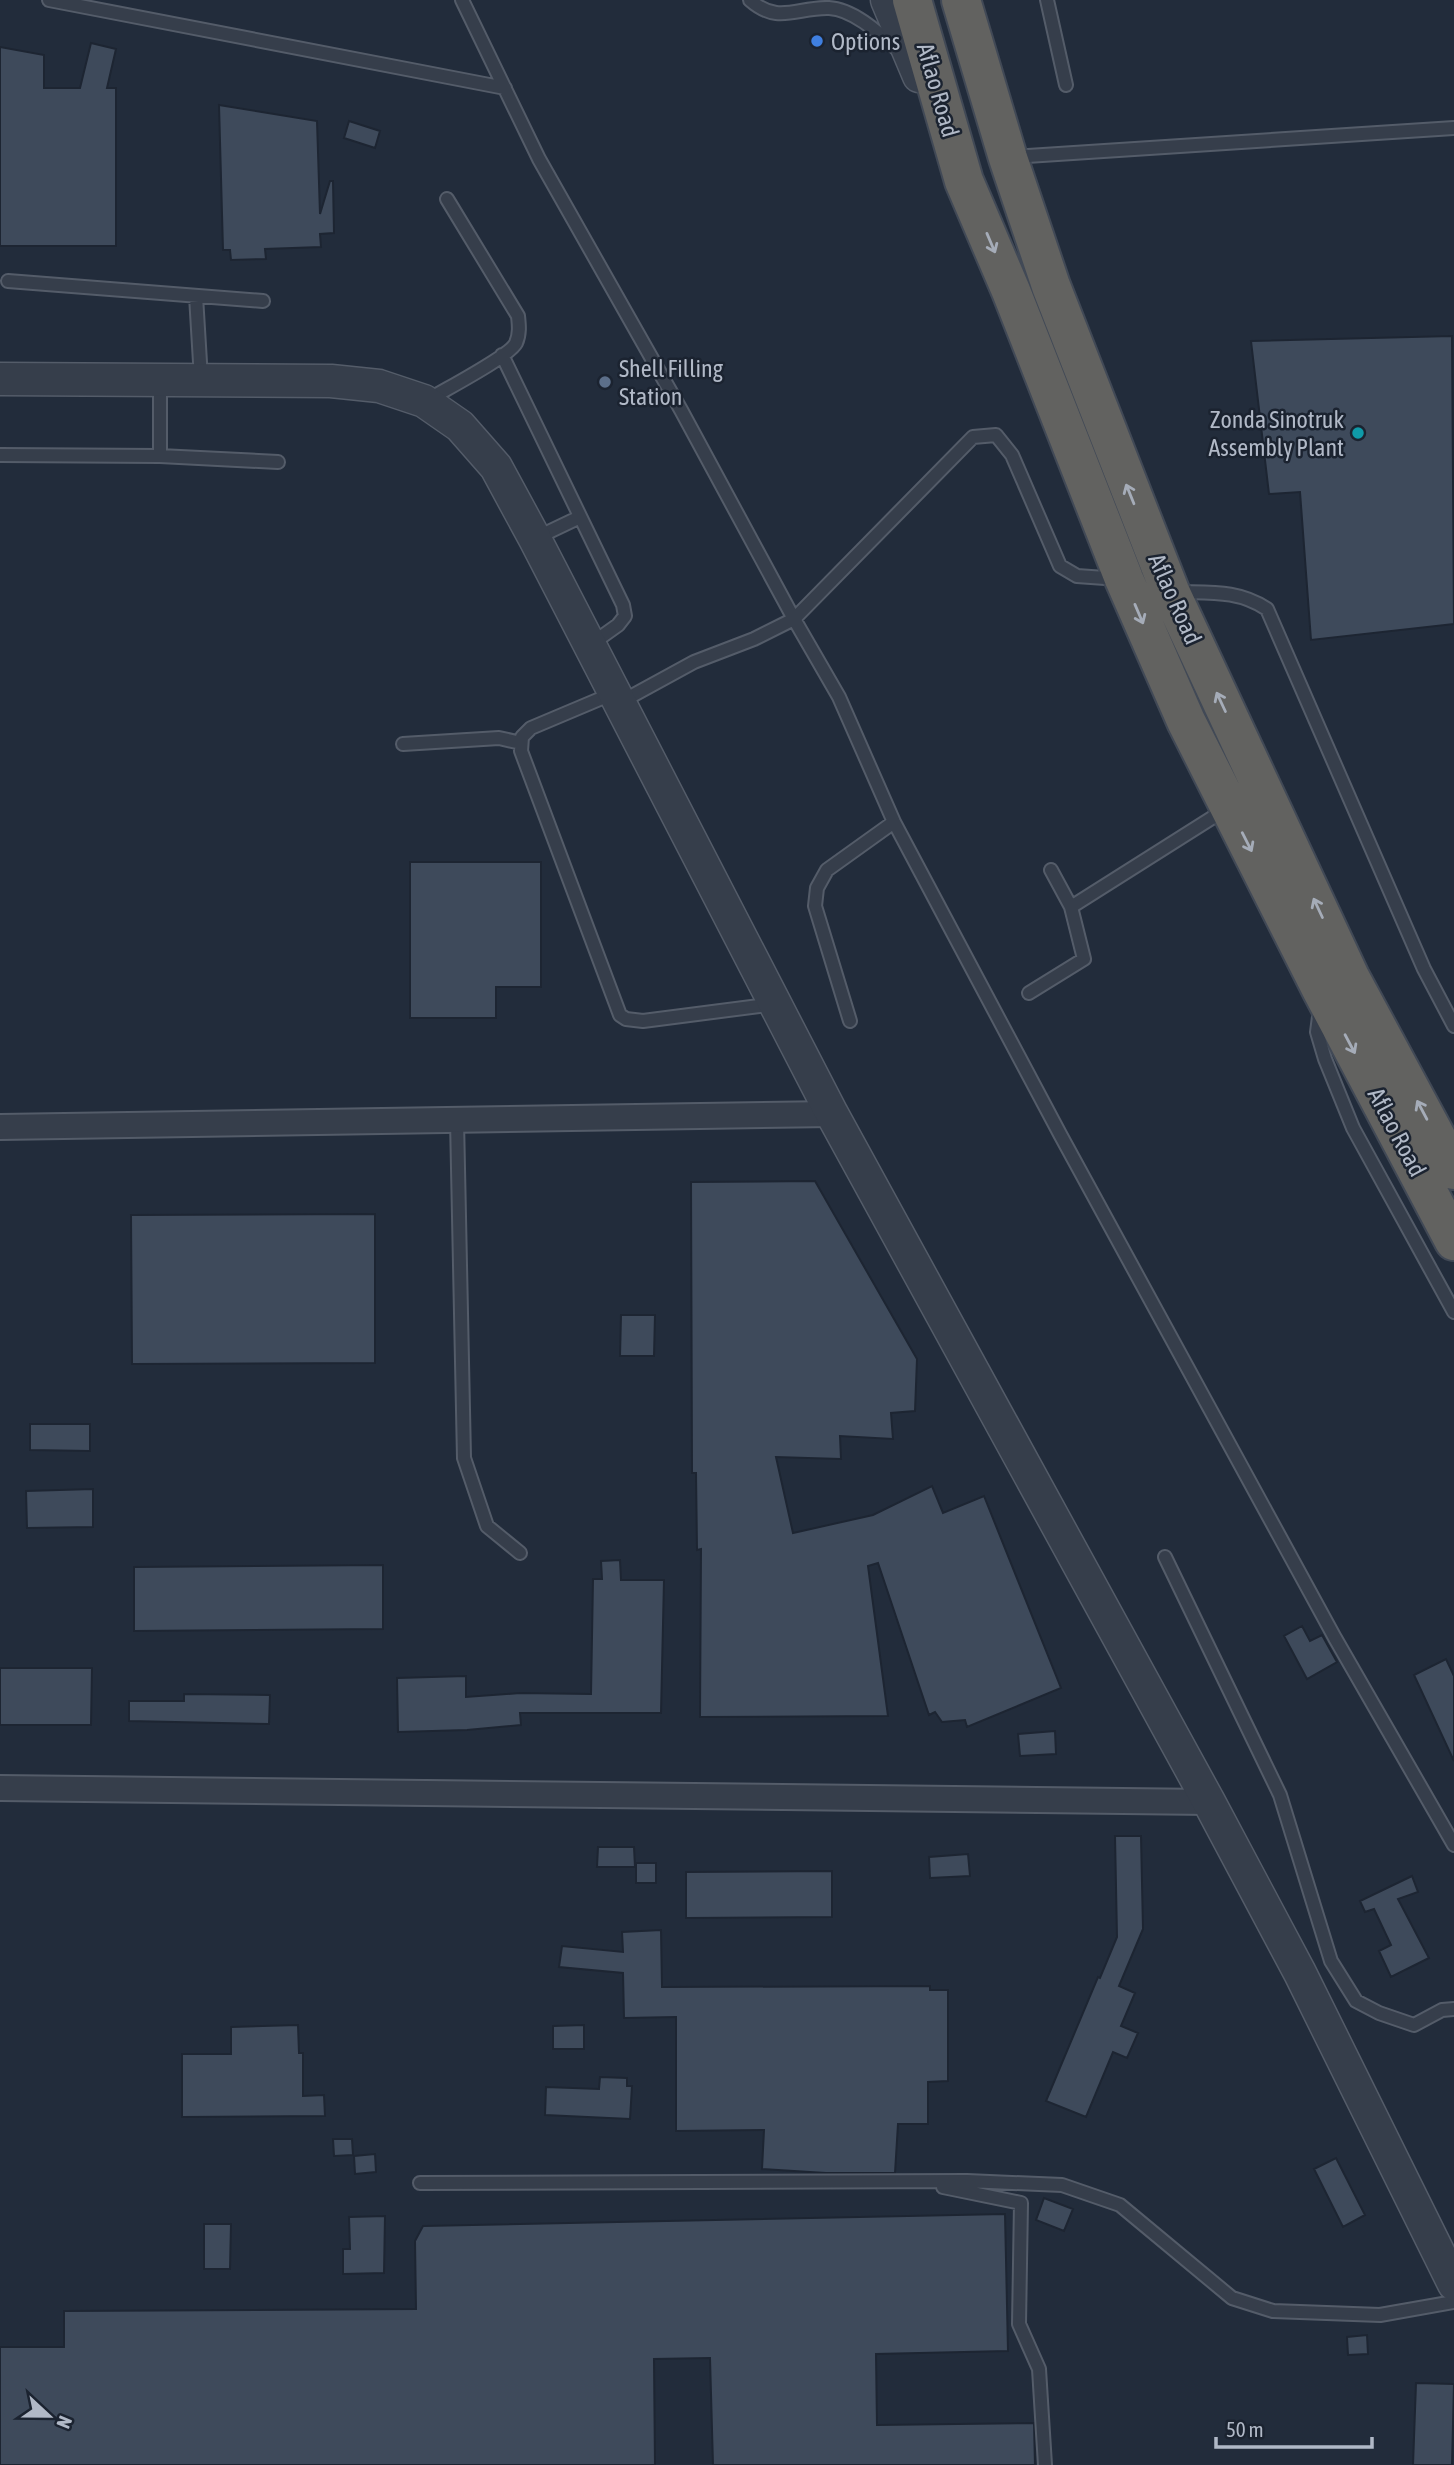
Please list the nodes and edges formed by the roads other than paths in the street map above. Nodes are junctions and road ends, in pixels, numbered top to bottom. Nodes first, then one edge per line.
1 (49, 0) edge
2 (462, 0) edge
3 (750, 0) edge
4 (887, 0) edge
5 (912, 0) edge
6 (961, 0) edge
7 (1047, 0) edge
8 (829, 4) edge
9 (913, 62) junction
10 (1066, 85) dead end
11 (505, 88) junction
12 (1454, 128) edge
13 (1008, 158) junction
14 (964, 181) junction
15 (447, 199) dead end
16 (8, 281) dead end
17 (196, 296) junction
18 (264, 301) dead end
19 (502, 355) junction
20 (0, 379) edge
21 (159, 380) junction
22 (201, 380) junction
23 (424, 401) junction
24 (0, 455) edge
25 (160, 456) junction
26 (278, 462) dead end
27 (580, 517) junction
28 (535, 539) junction
29 (1124, 579) junction
30 (1170, 591) junction
31 (794, 619) junction
32 (589, 645) junction
33 (617, 698) junction
34 (522, 743) junction
35 (403, 744) dead end
36 (1229, 807) junction
37 (894, 822) junction
38 (1051, 870) dead end
39 (1071, 907) junction
40 (1322, 991) junction
41 (1028, 993) dead end
42 (775, 1004) junction
43 (850, 1021) dead end
44 (1454, 1026) edge
45 (832, 1114) junction
46 (457, 1120) junction
47 (0, 1127) edge
48 (1454, 1170) edge
49 (1454, 1241) edge
50 (1454, 1312) edge
51 (520, 1553) dead end
52 (1165, 1557) dead end
53 (0, 1788) edge
54 (1209, 1802) junction
55 (1454, 1845) edge
56 (1315, 1967) junction
57 (1454, 2009) edge
58 (923, 2182) junction
59 (420, 2183) dead end
60 (1454, 2284) edge
61 (1454, 2302) edge
62 (1045, 2465) edge

1 - 11 lane
2 - 11 lane
3 - 8 lane
4 - 9 street, Aflao Road
5 - 14 highway, Aflao Road
6 - 13 highway, Aflao Road
7 - 10 lane
8 - 9 lane
9 - 14 street, Aflao Road
11 - 31 lane
12 - 13 lane
30 -> 13 highway, Aflao Road
14 -> 29 highway, Aflao Road
15 - 19 lane
16 - 17 lane
17 - 18 lane
17 - 22 lane
19 - 23 lane
19 - 27 lane
20 - 21 street
21 - 22 street
21 - 25 lane
22 - 23 street
23 - 28 street
24 - 25 lane
25 - 26 lane
27 - 28 lane
27 - 32 lane
28 - 32 street
29 - 31 lane
29 -> 36 highway, Aflao Road
30 - 44 lane
48 -> 30 highway, Aflao Road
31 - 33 lane
31 - 37 lane
32 - 33 street
33 - 34 lane
33 - 42 street
34 - 35 lane
34 - 42 lane
36 - 39 lane
36 -> 40 highway, Aflao Road
37 - 43 lane
37 - 55 lane
38 - 39 lane
39 - 41 lane
40 -> 49 highway, Aflao Road
40 - 50 lane
42 - 45 street
45 - 46 street
45 - 54 street
46 - 47 street
46 - 51 lane
52 - 56 lane
53 - 54 street
54 - 56 street
56 - 57 lane
56 - 60 street
58 - 59 lane
58 - 61 lane
58 - 62 lane

